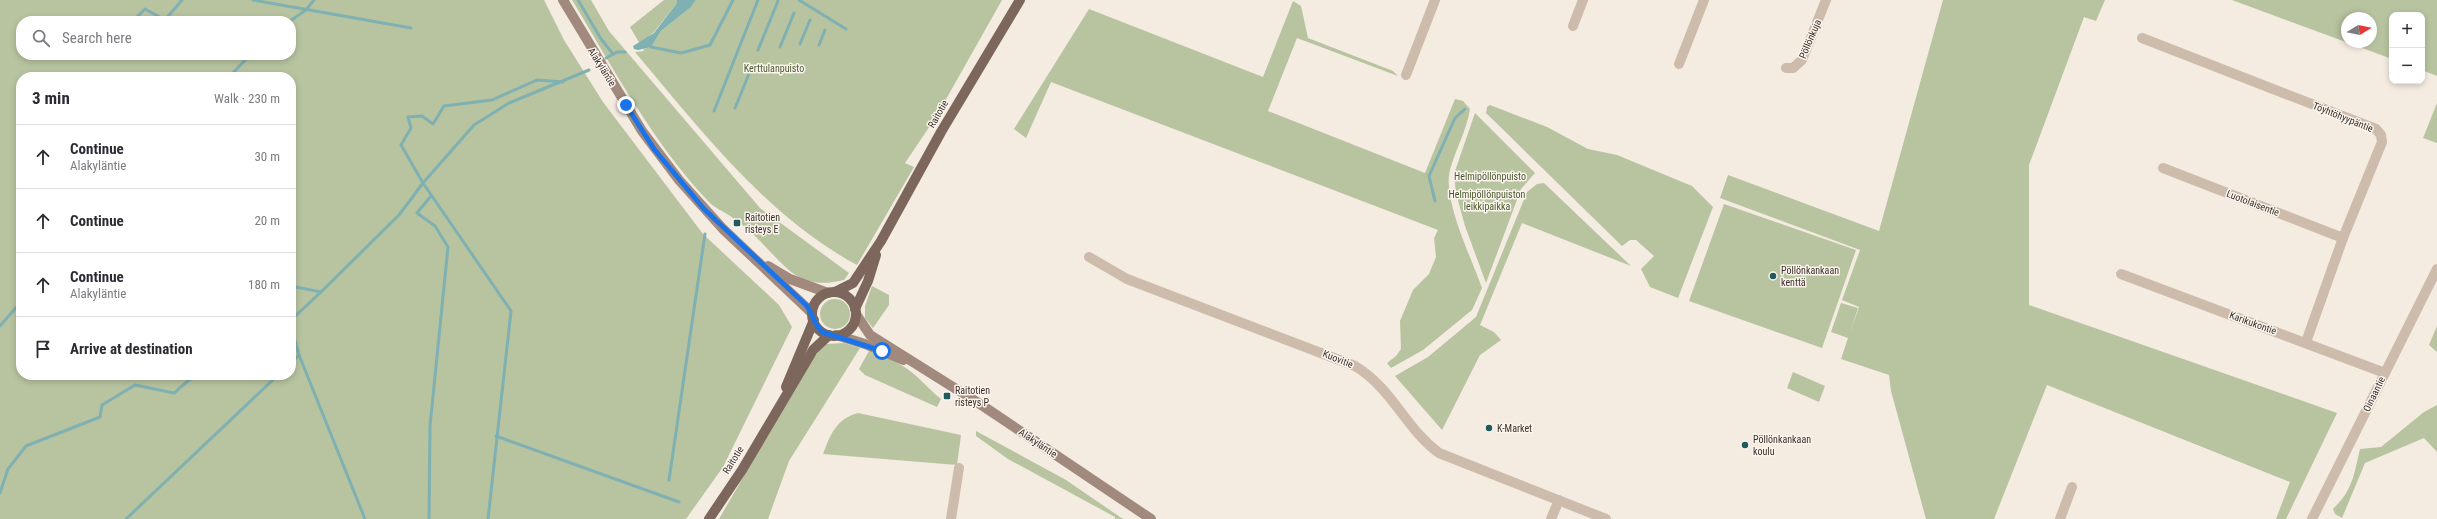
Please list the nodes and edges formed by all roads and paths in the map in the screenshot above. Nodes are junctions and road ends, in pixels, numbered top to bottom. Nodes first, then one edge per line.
1 (563, 0) edge
2 (1020, 0) edge
3 (1434, 0) edge
4 (1583, 0) edge
5 (1704, 0) edge
6 (1826, 0) edge
7 (1573, 26) dead end
8 (2142, 38) dead end
9 (1679, 64) dead end
10 (1786, 68) dead end
11 (1406, 75) dead end
12 (2164, 168) dead end
13 (2343, 238) junction
14 (881, 241) junction
15 (1089, 257) dead end
16 (755, 258) junction
17 (2437, 269) edge
18 (2121, 274) dead end
19 (832, 292) junction
20 (856, 311) junction
21 (813, 317) junction
22 (833, 335) junction
23 (2306, 342) junction
24 (925, 369) junction
25 (2385, 373) junction
26 (776, 412) junction
27 (959, 468) dead end
28 (2072, 487) dead end
29 (1559, 500) junction
30 (709, 519) edge
31 (952, 519) edge
32 (1151, 519) edge
33 (1551, 519) edge
34 (1606, 519) edge
35 (2060, 519) edge
36 (2312, 519) edge

1 - 16 main road, Alakyläntie
2 - 14 main road, Raitotie
3 - 11 street
4 - 7 street
5 - 9 street
6 - 10 street, Pöllönkuja
8 - 13 street, Töyhtöhyypäntie
12 - 13 street, Luotolaisentie
13 - 23 street, Töyhtöhyypäntie
14 - 19 main road, Raitotie
14 - 20 main road, Raitotie
15 - 29 street, Kuovitie
16 - 19 main road, Alakyläntie
16 - 21 main road, Alakyläntie
17 - 25 street, Oinaantie
18 - 23 street, Karikukontie
19 - 20 main road
19 - 21 main road
20 - 22 main road
20 - 24 main road, Alakyläntie
21 - 22 main road
21 - 26 main road, Raitotie
22 - 24 main road, Alakyläntie
22 - 26 main road, Raitotie
23 - 25 street, Karikukontie
24 - 32 main road, Alakyläntie
25 - 36 street, Oinaantie
26 - 30 main road, Raitotie
27 - 31 street
28 - 35 street
29 - 33 street
29 - 34 street, Kuovitie

